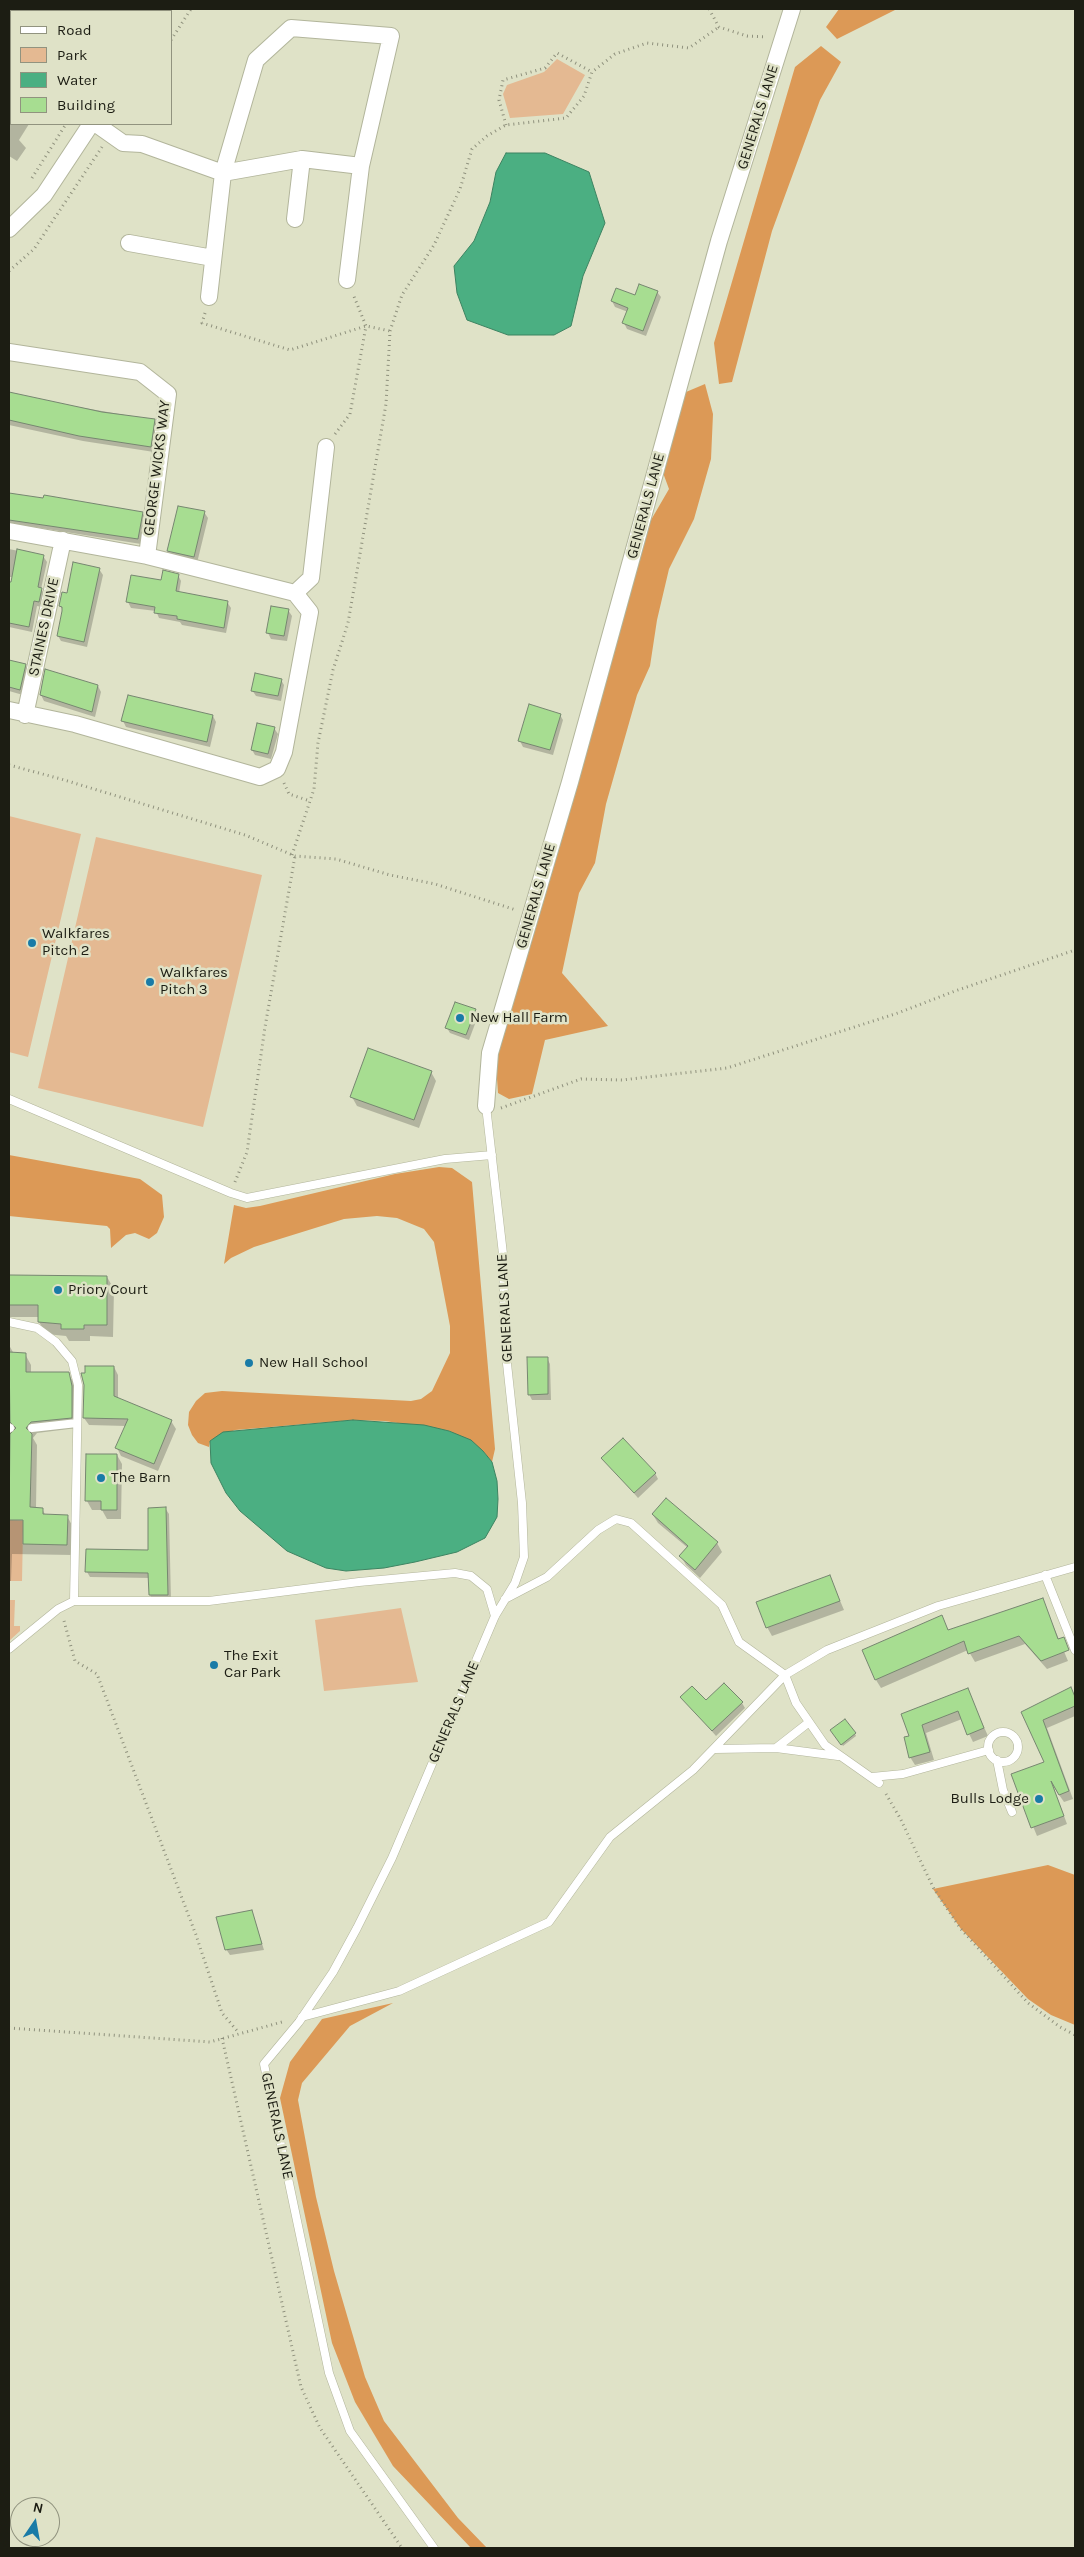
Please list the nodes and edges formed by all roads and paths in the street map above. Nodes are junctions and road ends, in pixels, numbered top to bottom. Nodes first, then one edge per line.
1 (191, 9) edge
2 (709, 9) edge
3 (792, 9) edge
4 (719, 27) junction
5 (781, 36) junction
6 (172, 38) edge
7 (592, 72) junction
8 (65, 125) edge
9 (90, 125) edge
10 (97, 125) edge
11 (506, 125) junction
12 (110, 134) junction
13 (302, 159) junction
14 (361, 166) junction
15 (223, 173) junction
16 (27, 186) dead end
17 (295, 219) dead end
18 (9, 229) edge
19 (129, 243) dead end
20 (213, 258) junction
21 (9, 271) edge
22 (347, 280) joint
23 (209, 298) joint
24 (366, 326) junction
25 (390, 331) junction
26 (9, 352) edge
27 (326, 447) joint
28 (9, 531) edge
29 (64, 540) junction
30 (146, 556) junction
31 (295, 593) junction
32 (9, 710) edge
33 (25, 715) junction
34 (9, 765) edge
35 (277, 769) junction
36 (310, 801) junction
37 (294, 855) junction
38 (532, 915) junction
39 (1075, 950) edge
40 (9, 1099) edge
41 (487, 1110) junction
42 (492, 1155) junction
43 (231, 1193) junction
44 (9, 1322) edge
45 (77, 1422) junction
46 (32, 1428) dead end
47 (1075, 1567) edge
48 (1045, 1576) junction
49 (74, 1600) junction
50 (504, 1600) junction
51 (495, 1616) junction
52 (63, 1618) dead end
53 (9, 1649) edge
54 (1075, 1650) edge
55 (785, 1675) junction
56 (808, 1723) junction
57 (776, 1748) junction
58 (715, 1749) junction
59 (989, 1750) junction
60 (838, 1756) junction
61 (997, 1760) junction
62 (872, 1777) junction
63 (879, 1783) joint
64 (1012, 1812) dead end
65 (302, 2017) junction
66 (9, 2028) edge
67 (239, 2033) junction
68 (1075, 2035) edge
69 (222, 2038) junction
70 (402, 2548) edge
71 (434, 2548) edge

1 - 6 path
2 - 4 path
3 - 5 street, GENERALS LANE
4 - 5 path
4 - 7 path
5 - 38 street, GENERALS LANE
7 - 11 path
7 - 11 path
8 - 16 path
9 - 18 street
10 - 12 street
11 - 25 path
12 - 15 street
12 - 21 path
13 - 14 street
13 - 15 street
13 - 17 street
14 - 15 street
14 - 22 street
15 - 20 street
19 - 20 street
20 - 23 street
22 - 24 path
23 - 24 path
24 - 25 path
24 - 27 path
25 - 36 path
26 - 30 street, GEORGE WICKS WAY
27 - 31 street
28 - 29 street
29 - 30 street
29 - 33 street, STAINES DRIVE
30 - 31 street, GEORGE WICKS WAY
31 - 35 street
32 - 33 street
33 - 35 street
34 - 37 path
35 - 36 path
36 - 37 path
37 - 38 path
37 - 43 path
38 - 41 street, GENERALS LANE
39 - 41 path
40 - 43 lane
41 - 42 lane, GENERALS LANE
42 - 43 lane
42 - 50 lane, GENERALS LANE
44 - 45 lane
45 - 46 lane
45 - 49 lane
47 - 48 lane
48 - 54 lane
48 - 55 lane
49 - 51 lane
49 - 53 lane
50 - 51 lane, GENERALS LANE
50 - 55 lane
51 - 65 lane, GENERALS LANE
52 - 67 path
55 - 56 lane
55 - 58 lane
56 - 57 lane
56 - 60 lane
57 - 58 lane
57 - 60 lane
58 - 65 lane
59 - 61 lane
59 - 61 lane
59 - 62 lane
60 - 62 lane
61 - 64 lane
62 - 63 lane
63 - 68 path
65 - 67 path
65 - 71 lane, GENERALS LANE
66 - 69 path
67 - 69 path
69 - 70 path

